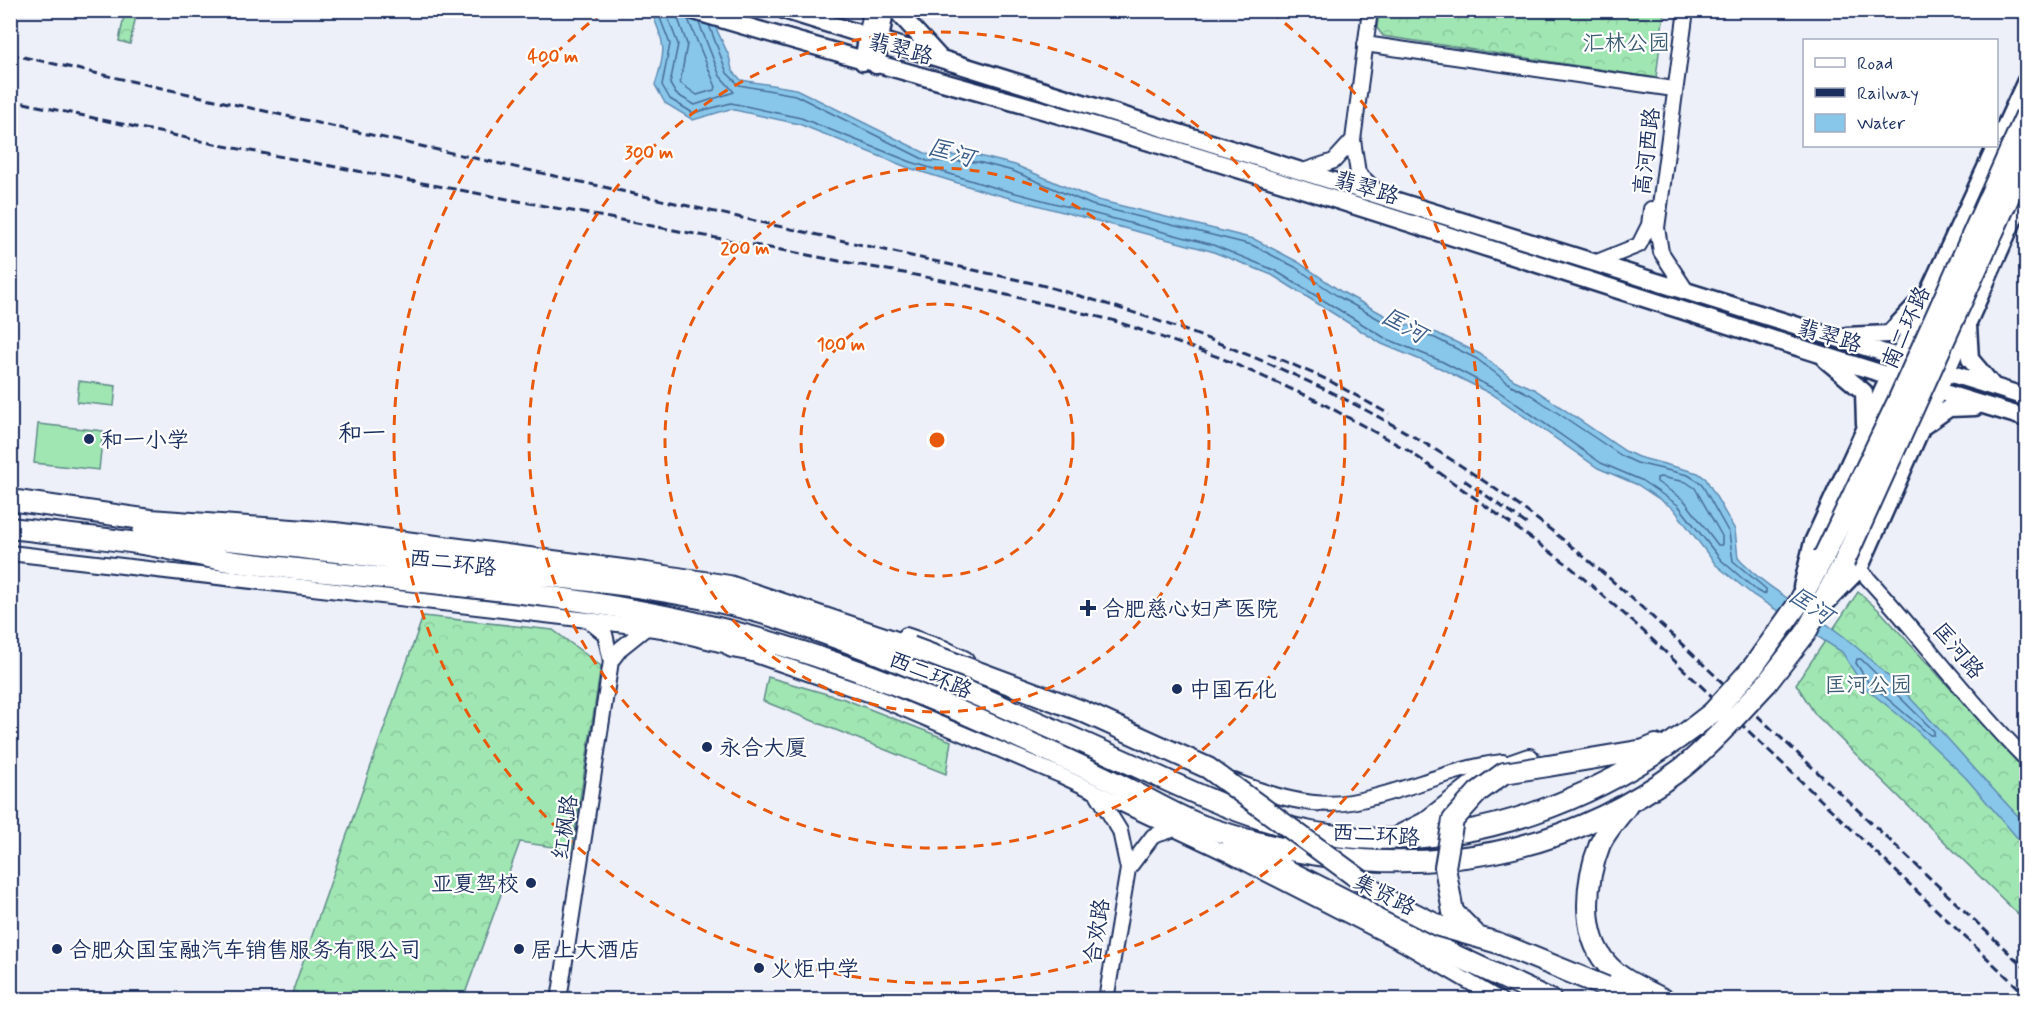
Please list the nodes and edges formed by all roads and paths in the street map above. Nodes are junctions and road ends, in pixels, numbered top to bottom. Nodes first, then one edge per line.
1 (692, 10) edge
2 (784, 10) edge
3 (820, 10) edge
4 (872, 10) edge
5 (885, 10) edge
6 (896, 10) edge
7 (1370, 10) edge
8 (1677, 10) edge
9 (1686, 10) edge
10 (804, 17) junction
11 (874, 38) junction
12 (1365, 44) junction
13 (944, 60) junction
14 (870, 63) junction
15 (2026, 81) edge
16 (1667, 88) junction
17 (2026, 115) edge
18 (1353, 140) junction
19 (1998, 141) edge
20 (1995, 147) edge
21 (2026, 159) edge
22 (1303, 171) junction
23 (2026, 191) edge
24 (1383, 196) junction
25 (1597, 262) junction
26 (1686, 290) junction
27 (1928, 292) junction
28 (1968, 323) junction
29 (1836, 337) junction
30 (1821, 356) junction
31 (1898, 356) junction
32 (1946, 372) junction
33 (1889, 376) junction
34 (1992, 386) junction
35 (1938, 391) junction
36 (2026, 397) edge
37 (1989, 406) junction
38 (2026, 418) edge
39 (1922, 427) junction
40 (1865, 430) junction
41 (10, 500) edge
42 (10, 515) edge
43 (150, 520) junction
44 (10, 528) edge
45 (66, 529) junction
46 (233, 539) junction
47 (10, 553) edge
48 (1852, 565) junction
49 (1798, 604) junction
50 (806, 610) junction
51 (775, 617) junction
52 (588, 620) junction
53 (646, 628) junction
54 (732, 647) junction
55 (911, 647) junction
56 (611, 661) junction
57 (1754, 667) joint
58 (866, 672) junction
59 (1767, 683) joint
60 (1696, 726) junction
61 (1529, 759) junction
62 (2026, 759) edge
63 (1096, 793) junction
64 (1630, 801) junction
65 (1202, 825) junction
66 (1175, 829) junction
67 (1388, 839) junction
68 (1128, 869) junction
69 (1293, 887) junction
70 (1381, 919) junction
71 (1606, 995) edge
72 (559, 999) edge
73 (1106, 999) edge
74 (1500, 999) edge
75 (1551, 999) edge
76 (1631, 999) edge
77 (1665, 999) edge

1 - 14 main road, 翡翠路
2 - 10 main road, 翡翠路
3 - 10 main road
4 - 11 main road
5 - 11 main road
6 - 13 main road
7 - 12 street
8 - 16 street, 高河西路
9 - 26 street, 高河西路
10 - 11 main road, 翡翠路
11 - 13 main road, 翡翠路
11 - 14 main road
12 - 16 street
12 - 18 street
13 - 22 main road, 翡翠路
14 - 30 main road, 翡翠路
15 - 19 main road
16 - 25 street, 高河西路
17 - 49 highway, 南二环路, bridge
18 - 22 street
18 - 24 street
20 - 27 main road
21 - 48 highway, 南二环路, bridge
22 - 24 main road, 翡翠路
23 - 28 main road
24 - 25 main road, 翡翠路
25 - 26 main road, 翡翠路
26 - 29 main road, 翡翠路
27 - 29 main road
27 - 31 main road
28 - 32 main road
28 - 34 main road
29 - 31 main road, 翡翠路
30 - 33 main road, 翡翠路
30 - 40 main road
31 - 32 main road, 翡翠路
31 - 33 main road
32 - 34 main road, 翡翠路
32 - 35 main road
33 - 35 main road, 翡翠路
33 - 40 main road
34 - 36 main road, 翡翠路
35 - 37 main road, 翡翠路
35 - 39 main road
37 - 38 main road, 翡翠路
37 - 39 main road
39 - 48 main road
40 - 49 main road
41 - 43 highway, 西二环路
42 - 45 highway
43 - 46 highway
43 - 50 highway, 西二环路
44 - 45 highway
45 - 46 highway, 西二环路
45 - 58 highway, 西二环路
46 - 51 highway, 西二环路
47 - 52 street
48 - 59 highway, 南二环路
48 - 62 street, 匡河路
49 - 57 highway, 南二环路
50 - 55 highway, 西二环路
50 - 61 street
51 - 55 highway
51 - 67 highway, 西二环路
52 - 53 street
52 - 56 street
53 - 54 street
53 - 56 street
54 - 58 highway
54 - 63 street
55 - 71 highway, bridge
56 - 72 street, 红枫路
57 - 60 highway, 西二环路, bridge
58 - 65 highway, 西二环路
59 - 64 highway, 西二环路, bridge
60 - 61 street
60 - 67 highway, 西二环路
60 - 71 highway, bridge
61 - 67 highway
63 - 66 street
63 - 68 street
64 - 65 highway, 西二环路
64 - 77 highway
65 - 70 highway, 集贤路
66 - 68 street
66 - 69 street
68 - 73 street, 合欢路
69 - 70 highway
69 - 74 street
70 - 75 highway, 集贤路
71 - 76 highway

